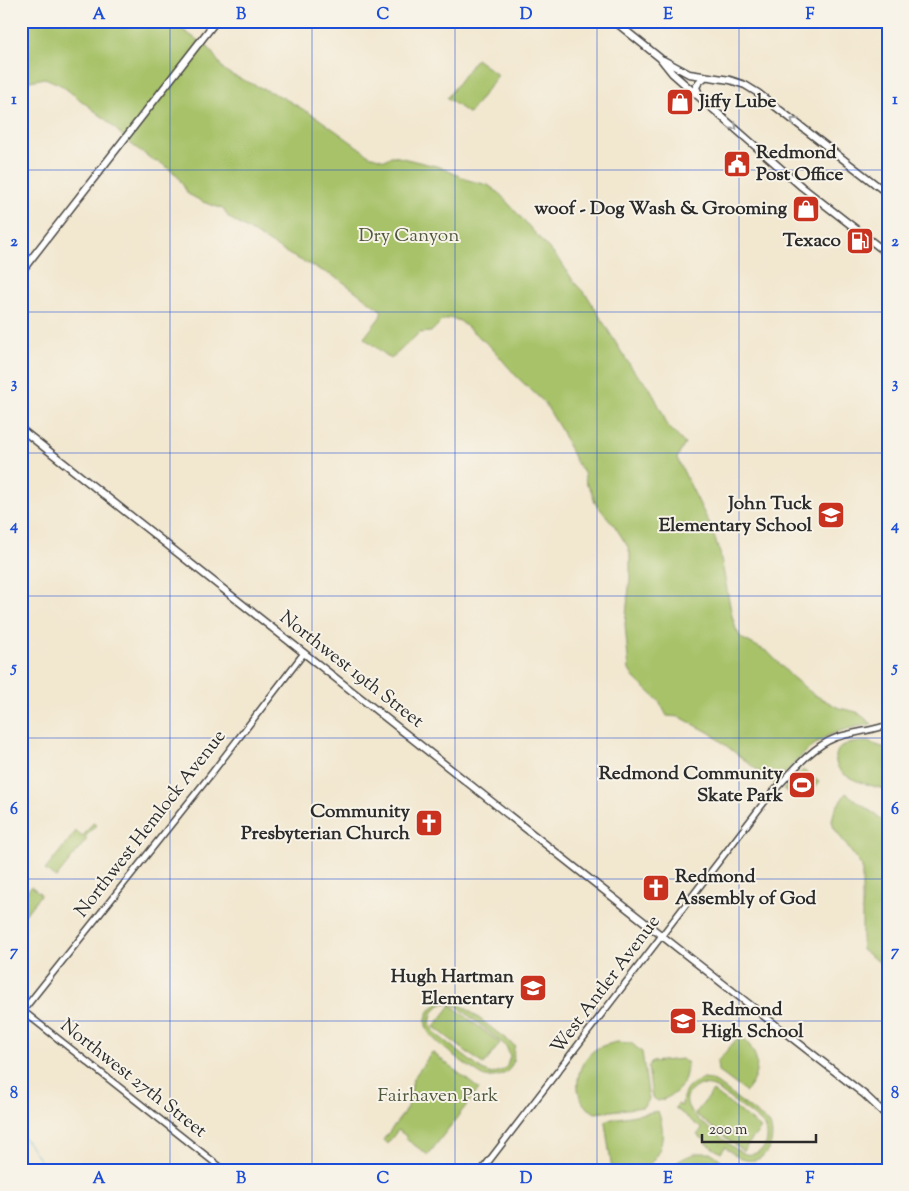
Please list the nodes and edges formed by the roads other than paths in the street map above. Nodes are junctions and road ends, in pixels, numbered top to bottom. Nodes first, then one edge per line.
1 (216, 21) edge
2 (614, 21) edge
3 (660, 58) junction
4 (705, 77) junction
5 (700, 98) junction
6 (888, 194) edge
7 (888, 254) edge
8 (21, 272) edge
9 (21, 428) edge
10 (304, 652) junction
11 (888, 725) edge
12 (662, 936) junction
13 (22, 1012) edge
14 (888, 1119) edge
15 (224, 1170) edge
16 (482, 1170) edge

1 - 8 main road
2 - 3 main road
3 - 4 main road
3 - 5 main road
4 - 5 main road
6 -> 4 main road
5 -> 7 main road
9 - 10 main road, Northwest 19th Street
10 - 12 main road, Northwest 19th Street
10 - 13 street, Northwest Hemlock Avenue
11 - 12 street, West Antler Avenue
12 - 14 main road, Northwest 19th Street
12 - 16 street, West Antler Avenue
13 - 15 street, Northwest 27th Street

